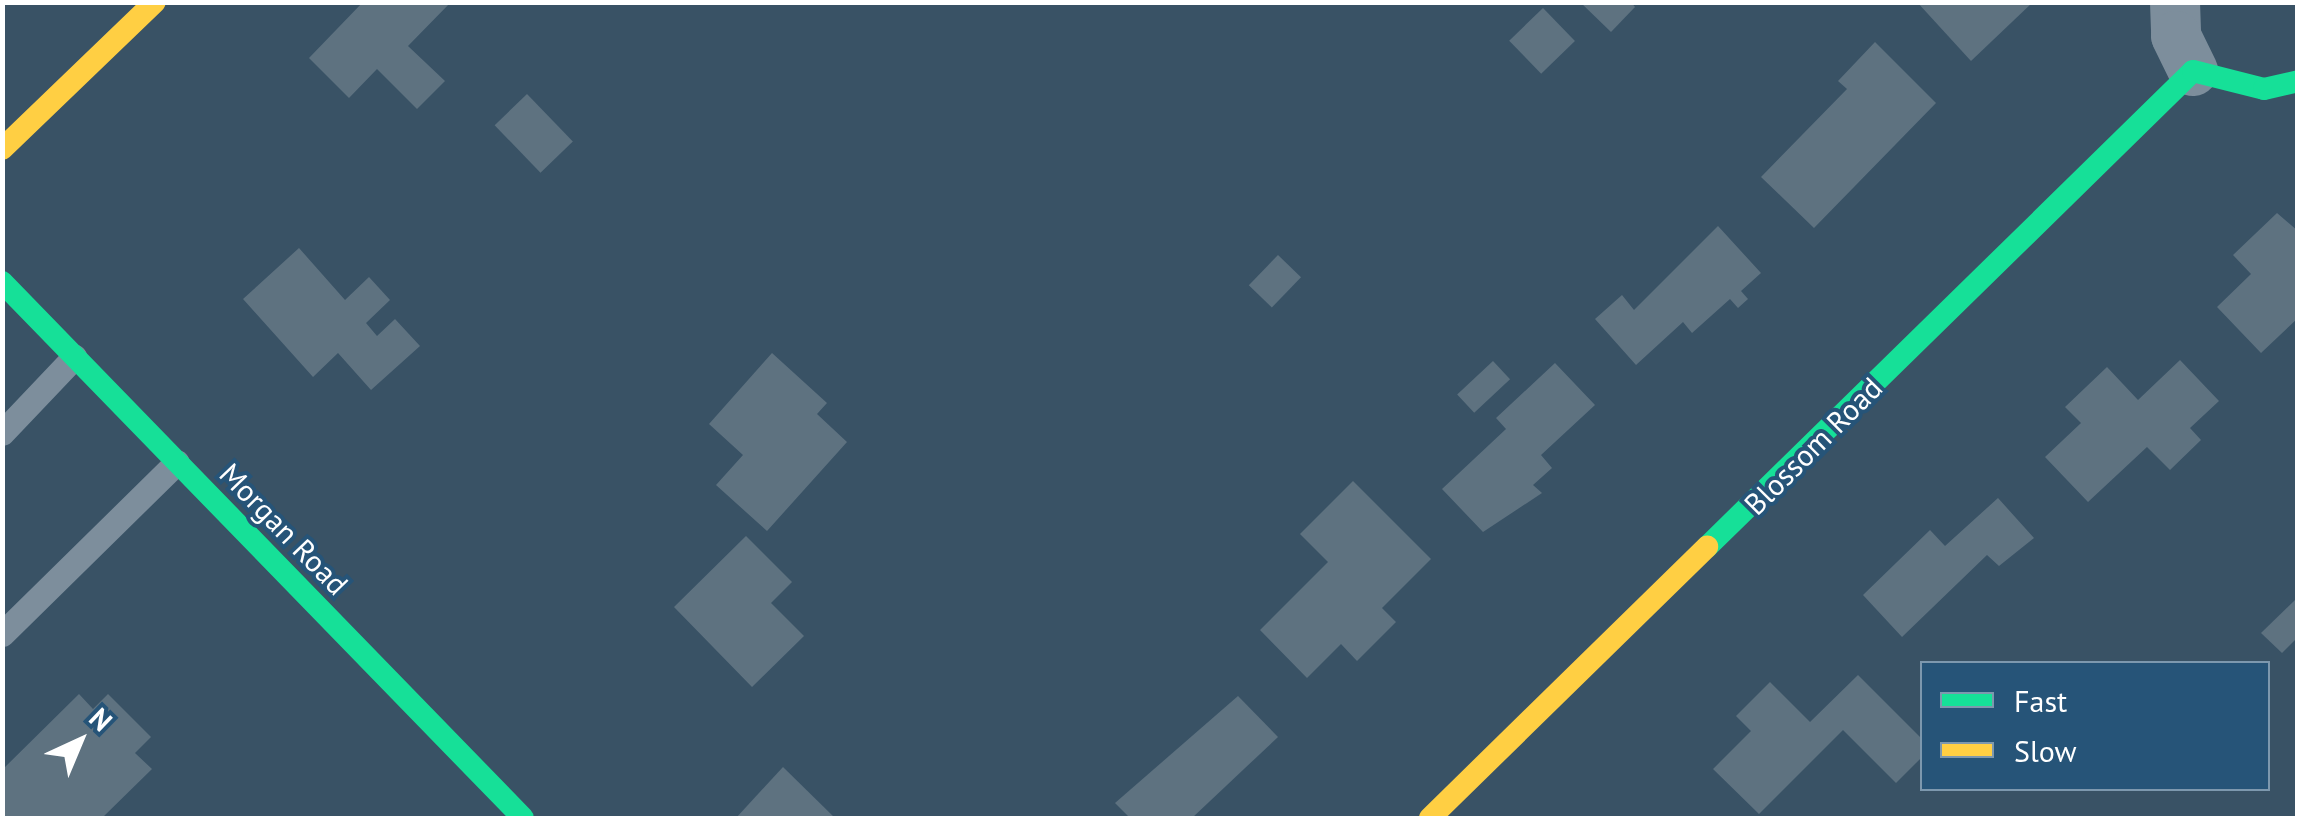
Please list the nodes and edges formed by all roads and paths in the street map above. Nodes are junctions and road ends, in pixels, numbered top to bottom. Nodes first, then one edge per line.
1 (155, 2) edge
2 (2176, 2) edge
3 (2193, 71) junction
4 (2298, 81) edge
5 (2, 149) edge
6 (2, 282) edge
7 (24, 304) junction
8 (2, 324) edge
9 (74, 356) junction
10 (2, 432) edge
11 (177, 462) junction
12 (2, 634) edge
13 (523, 818) edge
14 (1430, 818) edge

1 - 5 street
2 - 3 street
3 - 4 street
3 - 14 street, Blossom Road
6 - 7 street, Morgan Road
7 - 8 lane
7 - 9 street, Morgan Road
9 - 10 lane
9 - 11 street, Morgan Road
11 - 12 lane
11 - 13 street, Morgan Road

